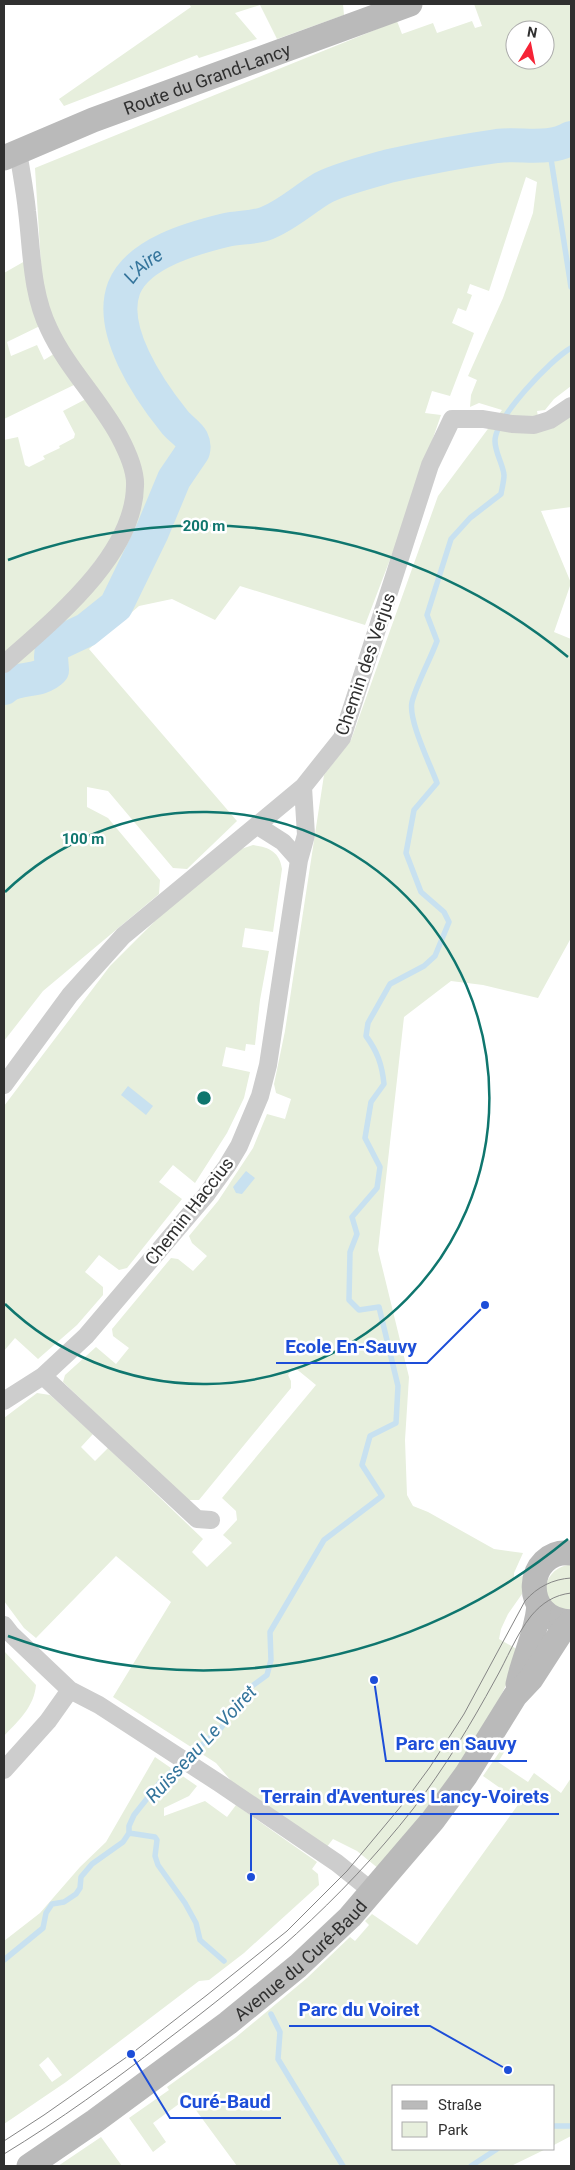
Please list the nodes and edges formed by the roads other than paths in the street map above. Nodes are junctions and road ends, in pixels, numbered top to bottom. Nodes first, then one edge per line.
1 (410, 4) edge
2 (11, 154) edge
3 (571, 406) edge
4 (4, 664) edge
5 (303, 787) junction
6 (258, 826) junction
7 (299, 860) junction
8 (4, 1085) edge
9 (44, 1376) junction
10 (4, 1401) edge
11 (211, 1520) dead end
12 (569, 1551) edge
13 (539, 1606) junction
14 (571, 1622) edge
15 (4, 1625) edge
16 (70, 1690) junction
17 (515, 1696) junction
18 (4, 1770) edge
19 (373, 1892) junction
20 (29, 2166) edge

1 - 2 street, Route du Grand-Lancy
2 - 4 street
3 - 5 street, Chemin des Verjus
5 - 6 street, Chemin des Verjus
5 - 7 street, Chemin Haccius
6 - 7 street
6 - 8 street, Chemin des Verjus
7 - 9 street, Chemin Haccius
9 - 10 street, Chemin Haccius
9 - 11 street
12 - 13 street, Avenue du Curé-Baud
13 - 14 street
13 - 17 street, Avenue du Curé-Baud
14 - 17 street, Avenue du Curé-Baud
15 - 16 street
16 - 18 street
16 - 19 street
17 - 19 street, Avenue du Curé-Baud
19 - 20 street, Avenue du Curé-Baud

